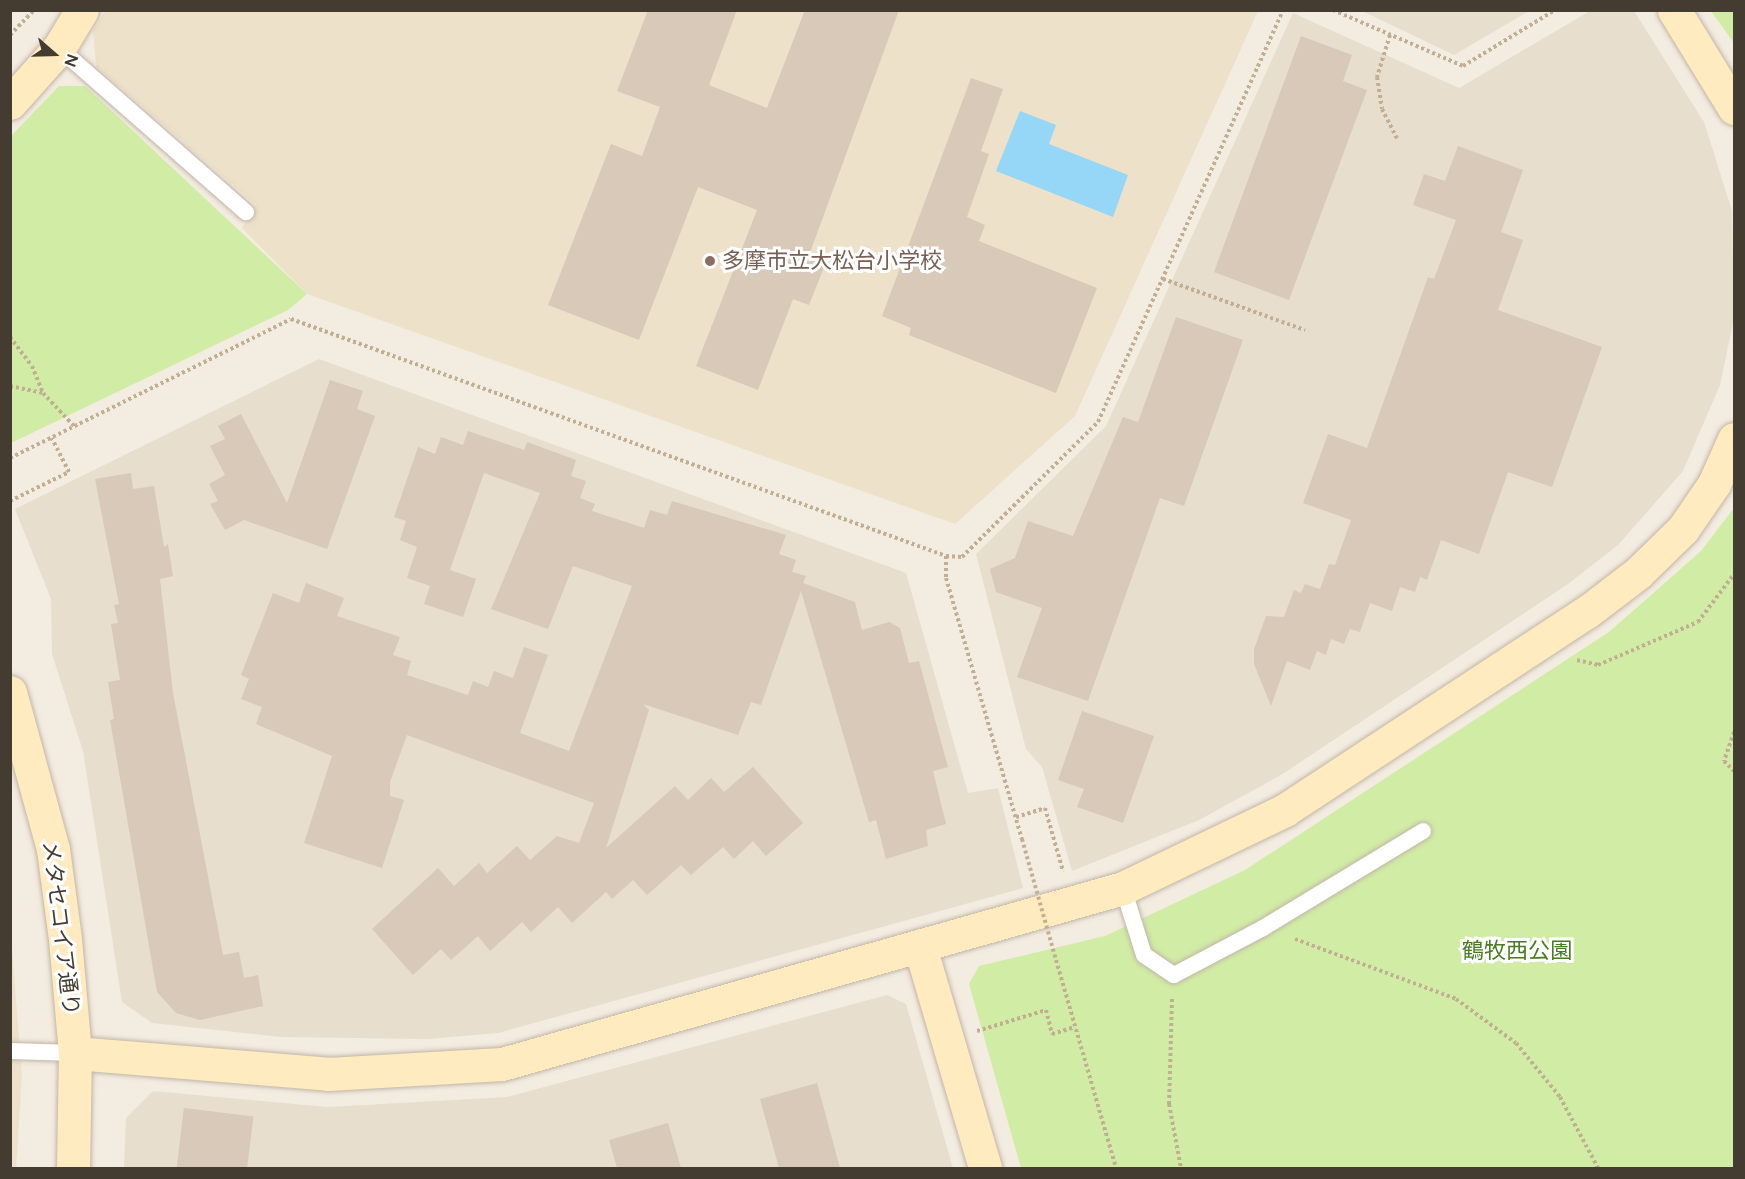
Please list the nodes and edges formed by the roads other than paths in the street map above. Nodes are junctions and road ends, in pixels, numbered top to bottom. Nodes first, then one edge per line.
1 (82, 10) edge
2 (1674, 10) edge
3 (59, 48) junction
4 (10, 103) edge
5 (1734, 108) edge
6 (246, 212) dead end
7 (1734, 439) edge
8 (10, 692) edge
9 (1423, 831) dead end
10 (1123, 888) junction
11 (921, 950) junction
12 (10, 1051) edge
13 (75, 1053) junction
14 (73, 1168) edge
15 (985, 1168) edge

1 - 3 street
2 - 5 street
3 - 4 street
3 - 6 lane
7 - 10 street
8 - 13 street, メタセコイア通り
9 - 10 lane
10 - 11 street
11 - 13 street
11 - 15 street
12 - 13 lane
13 - 14 street, メタセコイア通り

